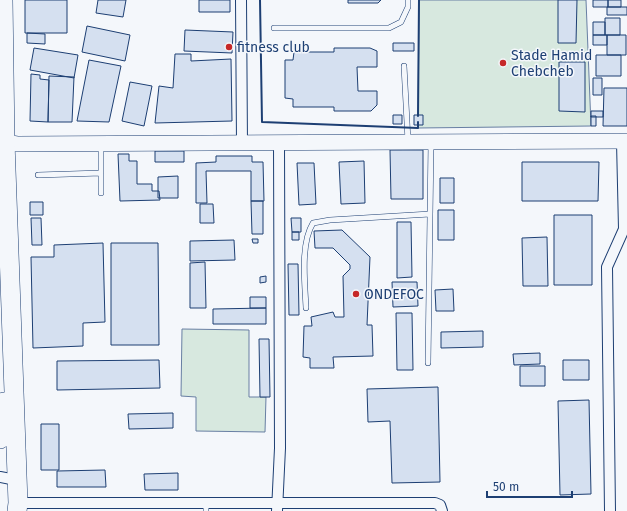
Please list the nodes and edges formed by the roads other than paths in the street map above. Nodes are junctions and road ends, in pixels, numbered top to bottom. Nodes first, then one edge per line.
1 (3, 0) edge
2 (241, 0) edge
3 (408, 0) edge
4 (274, 28) dead end
5 (404, 66) dead end
6 (2, 106) edge
7 (625, 141) edge
8 (5, 142) junction
9 (408, 142) junction
10 (431, 142) junction
11 (279, 143) junction
12 (100, 144) junction
13 (242, 144) junction
14 (101, 173) junction
15 (38, 175) dead end
16 (102, 194) dead end
17 (430, 214) junction
18 (306, 308) dead end
19 (11, 327) junction
20 (428, 363) dead end
21 (0, 439) edge
22 (8, 479) edge
23 (17, 507) edge
24 (48, 507) edge
25 (206, 507) edge
26 (277, 507) edge
27 (442, 511) edge
28 (610, 511) edge

1 - 6 highway
2 - 13 street
3 - 4 lane
5 - 9 lane
6 - 8 highway
7 - 10 main road
7 - 28 street
8 - 12 main road
8 - 19 highway
9 - 10 main road
9 - 11 main road
10 - 17 lane
11 - 13 main road
11 - 26 street
12 - 13 main road
12 - 14 lane
14 - 15 lane
14 - 16 lane
17 - 18 lane
17 - 20 lane
19 - 21 highway
19 - 22 highway
22 - 23 highway
23 - 24 street
24 - 25 street
25 - 26 street
26 - 27 street

